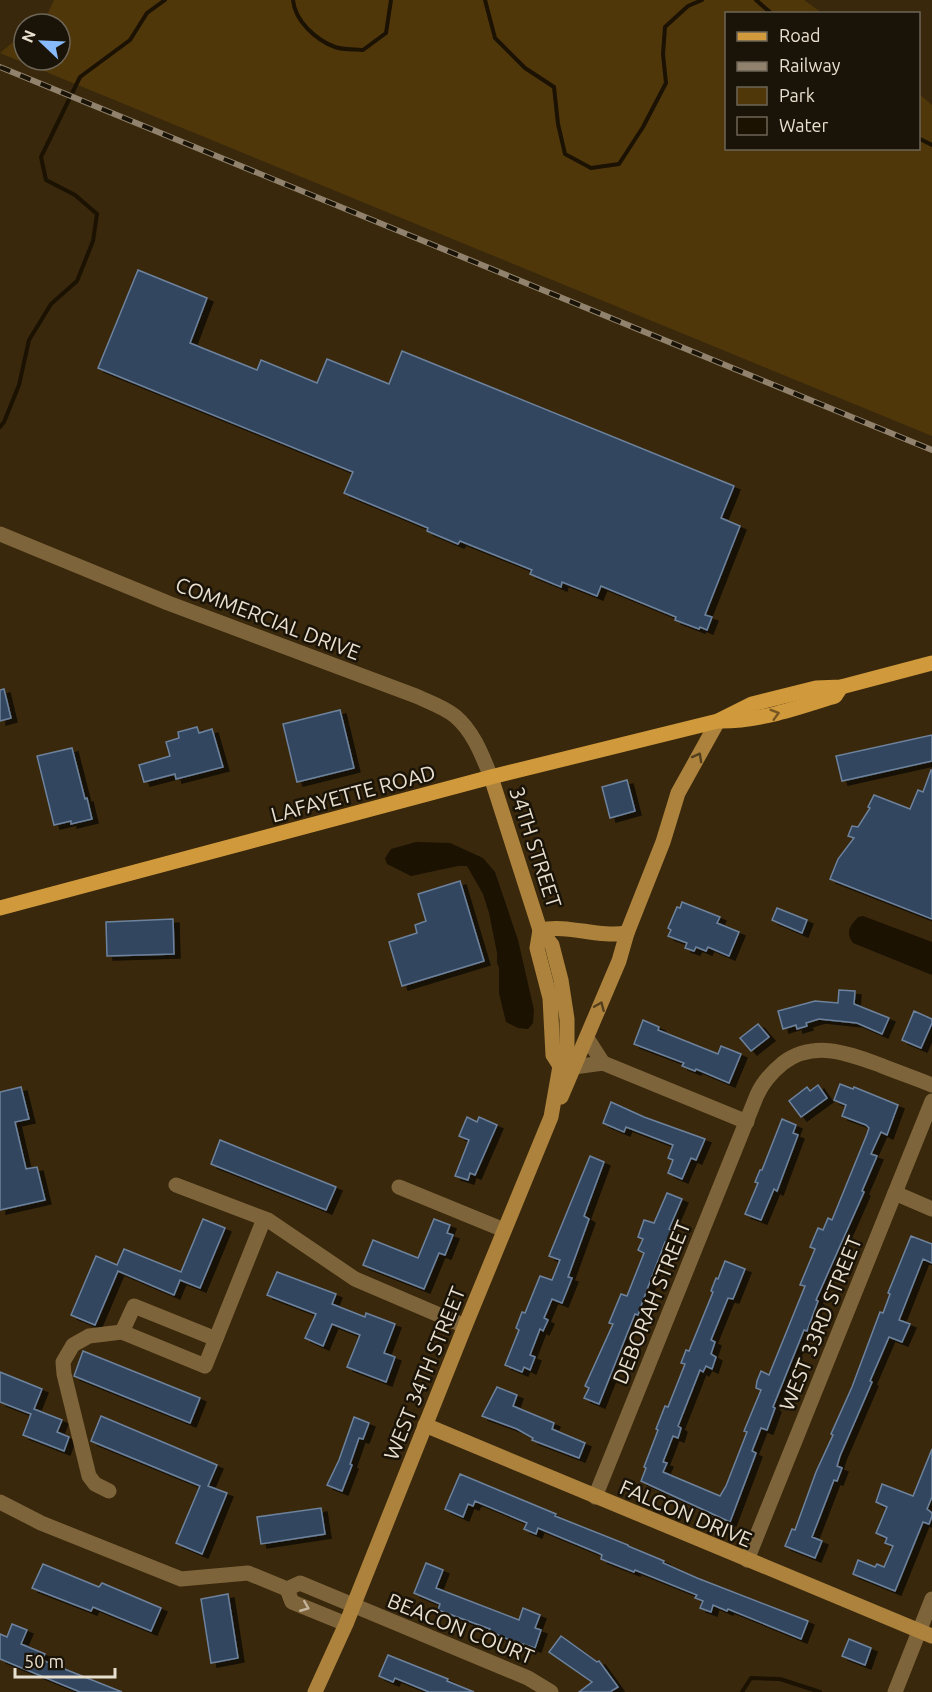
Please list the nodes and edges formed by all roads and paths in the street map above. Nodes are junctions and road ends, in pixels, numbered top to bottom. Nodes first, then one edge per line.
1 (0, 534) edge
2 (932, 663) edge
3 (718, 721) junction
4 (491, 777) junction
5 (0, 908) edge
6 (540, 930) junction
7 (627, 933) junction
8 (587, 1038) junction
9 (603, 1063) junction
10 (567, 1066) junction
11 (932, 1085) edge
12 (932, 1101) edge
13 (747, 1122) junction
14 (176, 1185) dead end
15 (399, 1187) dead end
16 (895, 1193) junction
17 (932, 1209) edge
18 (264, 1219) junction
19 (504, 1230) junction
20 (465, 1326) junction
21 (122, 1332) junction
22 (216, 1338) junction
23 (425, 1425) junction
24 (109, 1491) dead end
25 (595, 1497) junction
26 (0, 1502) edge
27 (747, 1560) junction
28 (287, 1589) junction
29 (932, 1599) edge
30 (353, 1606) junction
31 (346, 1624) junction
32 (926, 1634) edge
33 (315, 1692) edge
34 (550, 1692) edge
35 (895, 1692) edge

1 - 4 street, COMMERCIAL DRIVE
2 - 3 main road, LAFAYETTE ROAD
3 - 4 main road, LAFAYETTE ROAD
7 -> 3 street
4 - 5 main road, LAFAYETTE ROAD
4 - 6 street, 34TH STREET
6 - 7 street
6 - 10 street, WEST 34TH STREET
8 -> 7 street
8 - 9 street
8 - 10 street
9 - 10 street
9 - 13 street
10 - 19 street, WEST 34TH STREET
11 - 13 street, DEBORAH STREET
12 - 16 street, WEST 33RD STREET
13 - 25 street, DEBORAH STREET
14 - 18 street
15 - 19 street
16 - 17 street
16 - 27 street, WEST 33RD STREET
18 - 20 street
18 - 22 street
19 - 20 street, WEST 34TH STREET
20 - 23 street, WEST 34TH STREET
21 - 22 street
21 - 22 street
21 - 24 street
23 - 25 street, FALCON DRIVE
23 - 30 street, WEST 34TH STREET
25 - 27 street, FALCON DRIVE
26 - 28 street
27 - 32 street, FALCON DRIVE
28 - 30 street, BEACON COURT
28 -> 31 street
29 - 32 street
30 - 31 street, WEST 34TH STREET
30 - 34 street, BEACON COURT
31 - 33 street, WEST 34TH STREET
32 - 35 street

